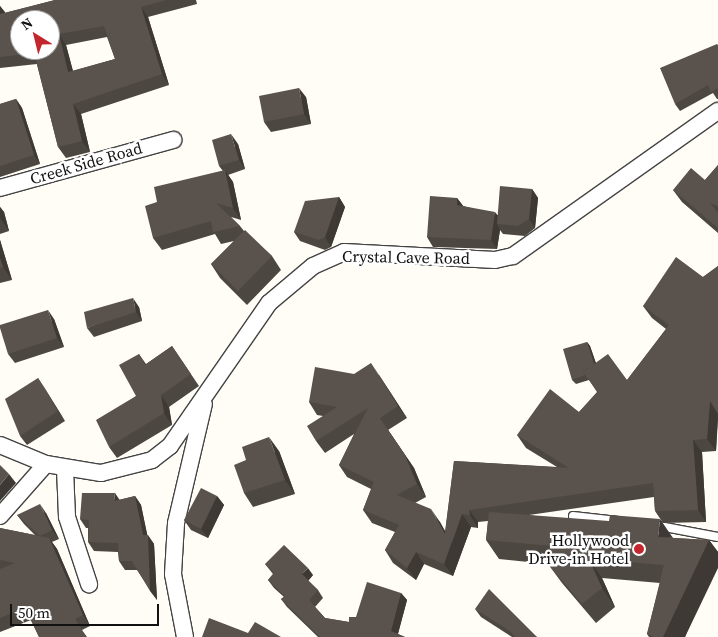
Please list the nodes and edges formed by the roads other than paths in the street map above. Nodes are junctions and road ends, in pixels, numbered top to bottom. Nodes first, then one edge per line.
1 (718, 111) edge
2 (172, 140) dead end
3 (0, 188) edge
4 (207, 393) junction
5 (0, 445) edge
6 (46, 464) junction
7 (65, 469) junction
8 (0, 516) edge
9 (573, 516) edge
10 (631, 522) edge
11 (640, 523) edge
12 (718, 537) edge
13 (89, 584) dead end
14 (184, 637) edge

1 - 4 street, Crystal Cave Road
2 - 3 street, Creek Side Road
4 - 7 street, Crystal Cave Road
4 - 14 street
5 - 6 street, Crystal Cave Road
6 - 7 street, Crystal Cave Road
6 - 8 street
7 - 13 street
9 - 10 lane
11 - 12 lane

